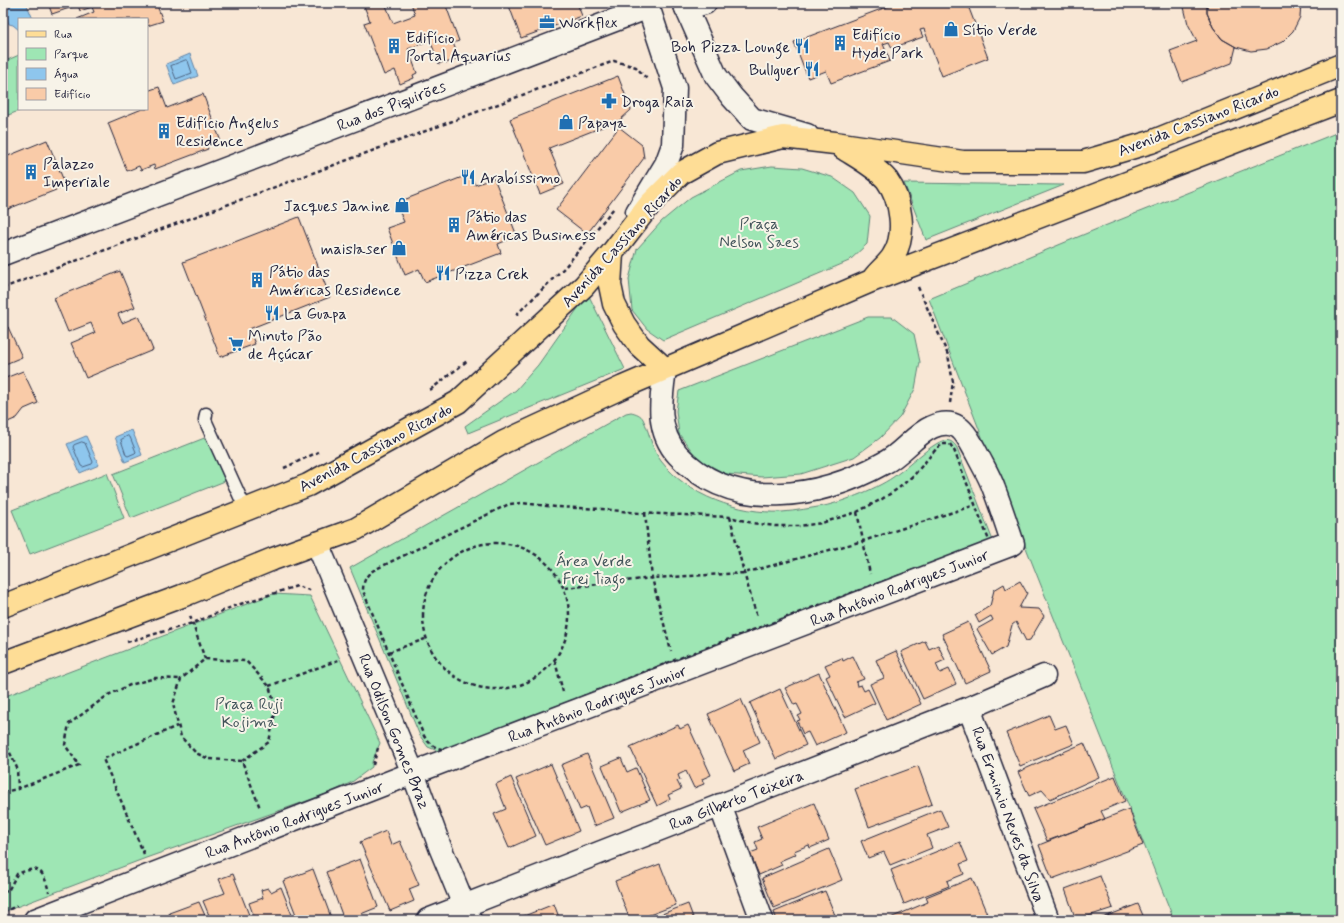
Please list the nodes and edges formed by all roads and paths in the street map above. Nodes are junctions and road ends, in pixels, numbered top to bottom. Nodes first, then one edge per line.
1 (648, 5) edge
2 (692, 5) edge
3 (1339, 64) edge
4 (651, 83) dead end
5 (1341, 101) edge
6 (835, 142) junction
7 (614, 208) dead end
8 (612, 253) junction
9 (3, 254) edge
10 (908, 267) junction
11 (871, 281) junction
12 (3, 288) edge
13 (516, 316) dead end
14 (470, 358) dead end
15 (665, 369) junction
16 (428, 391) dead end
17 (206, 414) dead end
18 (940, 425) junction
19 (320, 451) dead end
20 (279, 471) dead end
21 (975, 505) junction
22 (246, 510) junction
23 (857, 512) junction
24 (645, 514) junction
25 (730, 517) junction
26 (863, 541) junction
27 (317, 543) junction
28 (744, 573) junction
29 (871, 577) dead end
30 (652, 578) junction
31 (565, 588) junction
32 (314, 592) dead end
33 (3, 606) edge
34 (193, 623) junction
35 (760, 627) junction
36 (425, 639) junction
37 (127, 643) dead end
38 (389, 652) junction
39 (344, 658) dead end
40 (205, 659) junction
41 (673, 661) junction
42 (555, 662) junction
43 (3, 663) edge
44 (1044, 676) dead end
45 (181, 679) junction
46 (269, 686) junction
47 (563, 696) dead end
48 (969, 708) junction
49 (178, 726) junction
50 (3, 741) edge
51 (380, 743) dead end
52 (242, 761) junction
53 (372, 767) dead end
54 (413, 773) junction
55 (18, 789) junction
56 (3, 792) edge
57 (720, 806) junction
58 (261, 809) dead end
59 (146, 858) dead end
60 (3, 892) edge
61 (50, 894) dead end
62 (468, 913) edge
63 (36, 920) edge
64 (428, 920) edge
65 (762, 920) edge
66 (1048, 920) edge

1 - 8 street
1 - 9 street, Rua dos Piquirões
2 - 6 street
3 - 6 main road, Avenida Cassiano Ricardo
4 - 12 path
5 - 10 main road, Avenida Cassiano Ricardo
6 - 8 main road, Avenida Cassiano Ricardo
6 - 11 main road
7 - 13 path
8 - 15 main road
8 - 22 main road, Avenida Cassiano Ricardo
10 - 11 main road, Avenida Cassiano Ricardo
10 - 18 path
11 - 15 main road, Avenida Cassiano Ricardo
14 - 16 path
15 - 18 street
15 - 27 main road, Avenida Cassiano Ricardo
17 - 22 lane
18 - 54 street, Rua Antônio Rodrigues Junior
19 - 20 path
21 - 23 path
21 - 26 path
21 - 35 path
22 - 33 main road, Avenida Cassiano Ricardo
23 - 25 path
23 - 26 path
24 - 25 path
24 - 30 path
24 - 38 path
25 - 28 path
26 - 28 path
26 - 29 path
27 - 43 main road, Avenida Cassiano Ricardo
27 - 54 street, Rua Odilson Gomes Braz
28 - 30 path
28 - 35 path
30 - 31 path
30 - 41 path
31 - 36 path
31 - 42 path
32 - 34 path
34 - 37 path
34 - 40 path
35 - 41 path
36 - 38 path
36 - 42 path
38 - 41 path
39 - 46 path
40 - 45 path
40 - 46 path
42 - 47 path
44 - 48 street, Rua Gilberto Teixeira
45 - 49 path
45 - 55 path
46 - 52 path
48 - 57 street, Rua Gilberto Teixeira
48 - 66 street, Rua Erminio Neves da Silva
49 - 52 path
49 - 59 path
50 - 55 path
51 - 53 path
52 - 58 path
54 - 62 street, Rua Odilson Gomes Braz
54 - 63 street, Rua Antônio Rodrigues Junior
55 - 56 path
57 - 62 street, Rua Gilberto Teixeira
57 - 65 street
60 - 61 path
62 - 64 street, Rua Gilberto Teixeira

